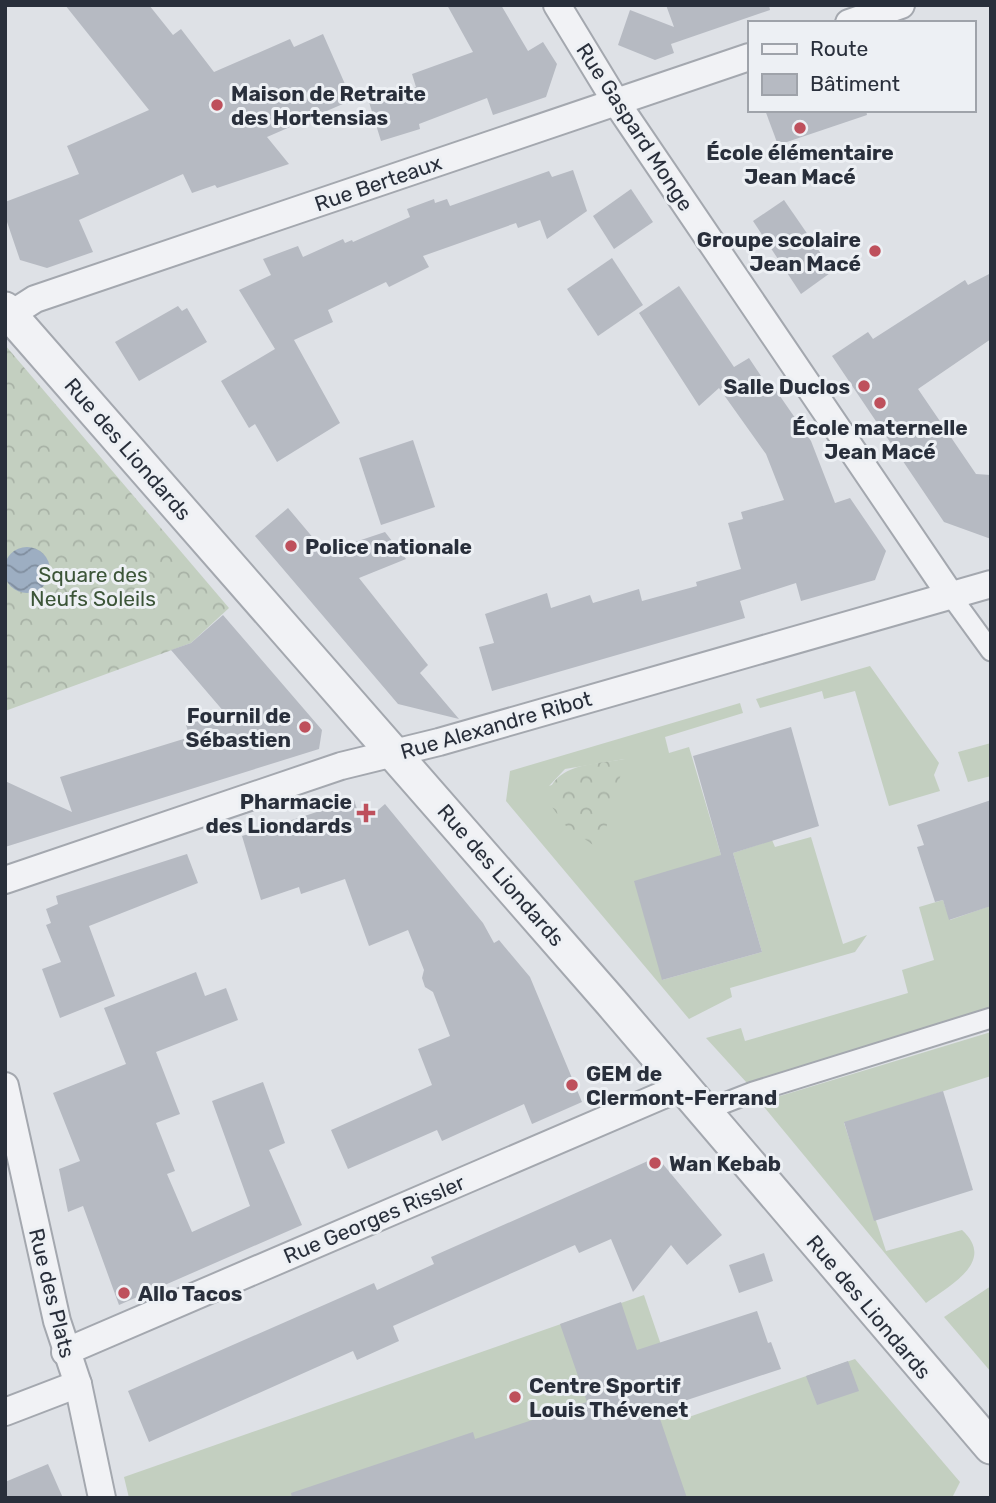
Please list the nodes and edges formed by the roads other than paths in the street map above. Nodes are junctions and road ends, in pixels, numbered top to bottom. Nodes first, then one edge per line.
1 (556, 5) edge
2 (901, 5) edge
3 (855, 21) edge
4 (748, 57) edge
5 (616, 102) junction
6 (7, 312) edge
7 (991, 584) edge
8 (951, 596) junction
9 (991, 651) edge
10 (396, 753) junction
11 (5, 880) edge
12 (991, 1018) edge
13 (5, 1086) edge
14 (694, 1098) junction
15 (16, 1195) edge
16 (65, 1352) junction
17 (78, 1384) junction
18 (5, 1412) edge
19 (991, 1447) edge
20 (102, 1498) edge

1 - 5 street, Rue Gaspard Monge
2 - 3 street
4 - 5 street, Rue Berteaux
5 - 6 street, Rue Berteaux
5 - 8 street, Rue Gaspard Monge
6 - 10 street, Rue des Liondards
7 - 8 street, Rue Alexandre Ribot
8 - 9 street
8 - 10 street, Rue Alexandre Ribot
10 - 11 street, Rue Alexandre Ribot
10 - 14 street, Rue des Liondards
12 - 14 street
13 - 15 street, Rue des Plats
14 - 16 street, Rue Georges Rissler
14 - 19 street, Rue des Liondards
15 - 16 street, Rue des Plats
16 - 17 street, Rue des Plats
17 - 18 street
17 - 20 street, Rue des Plats

